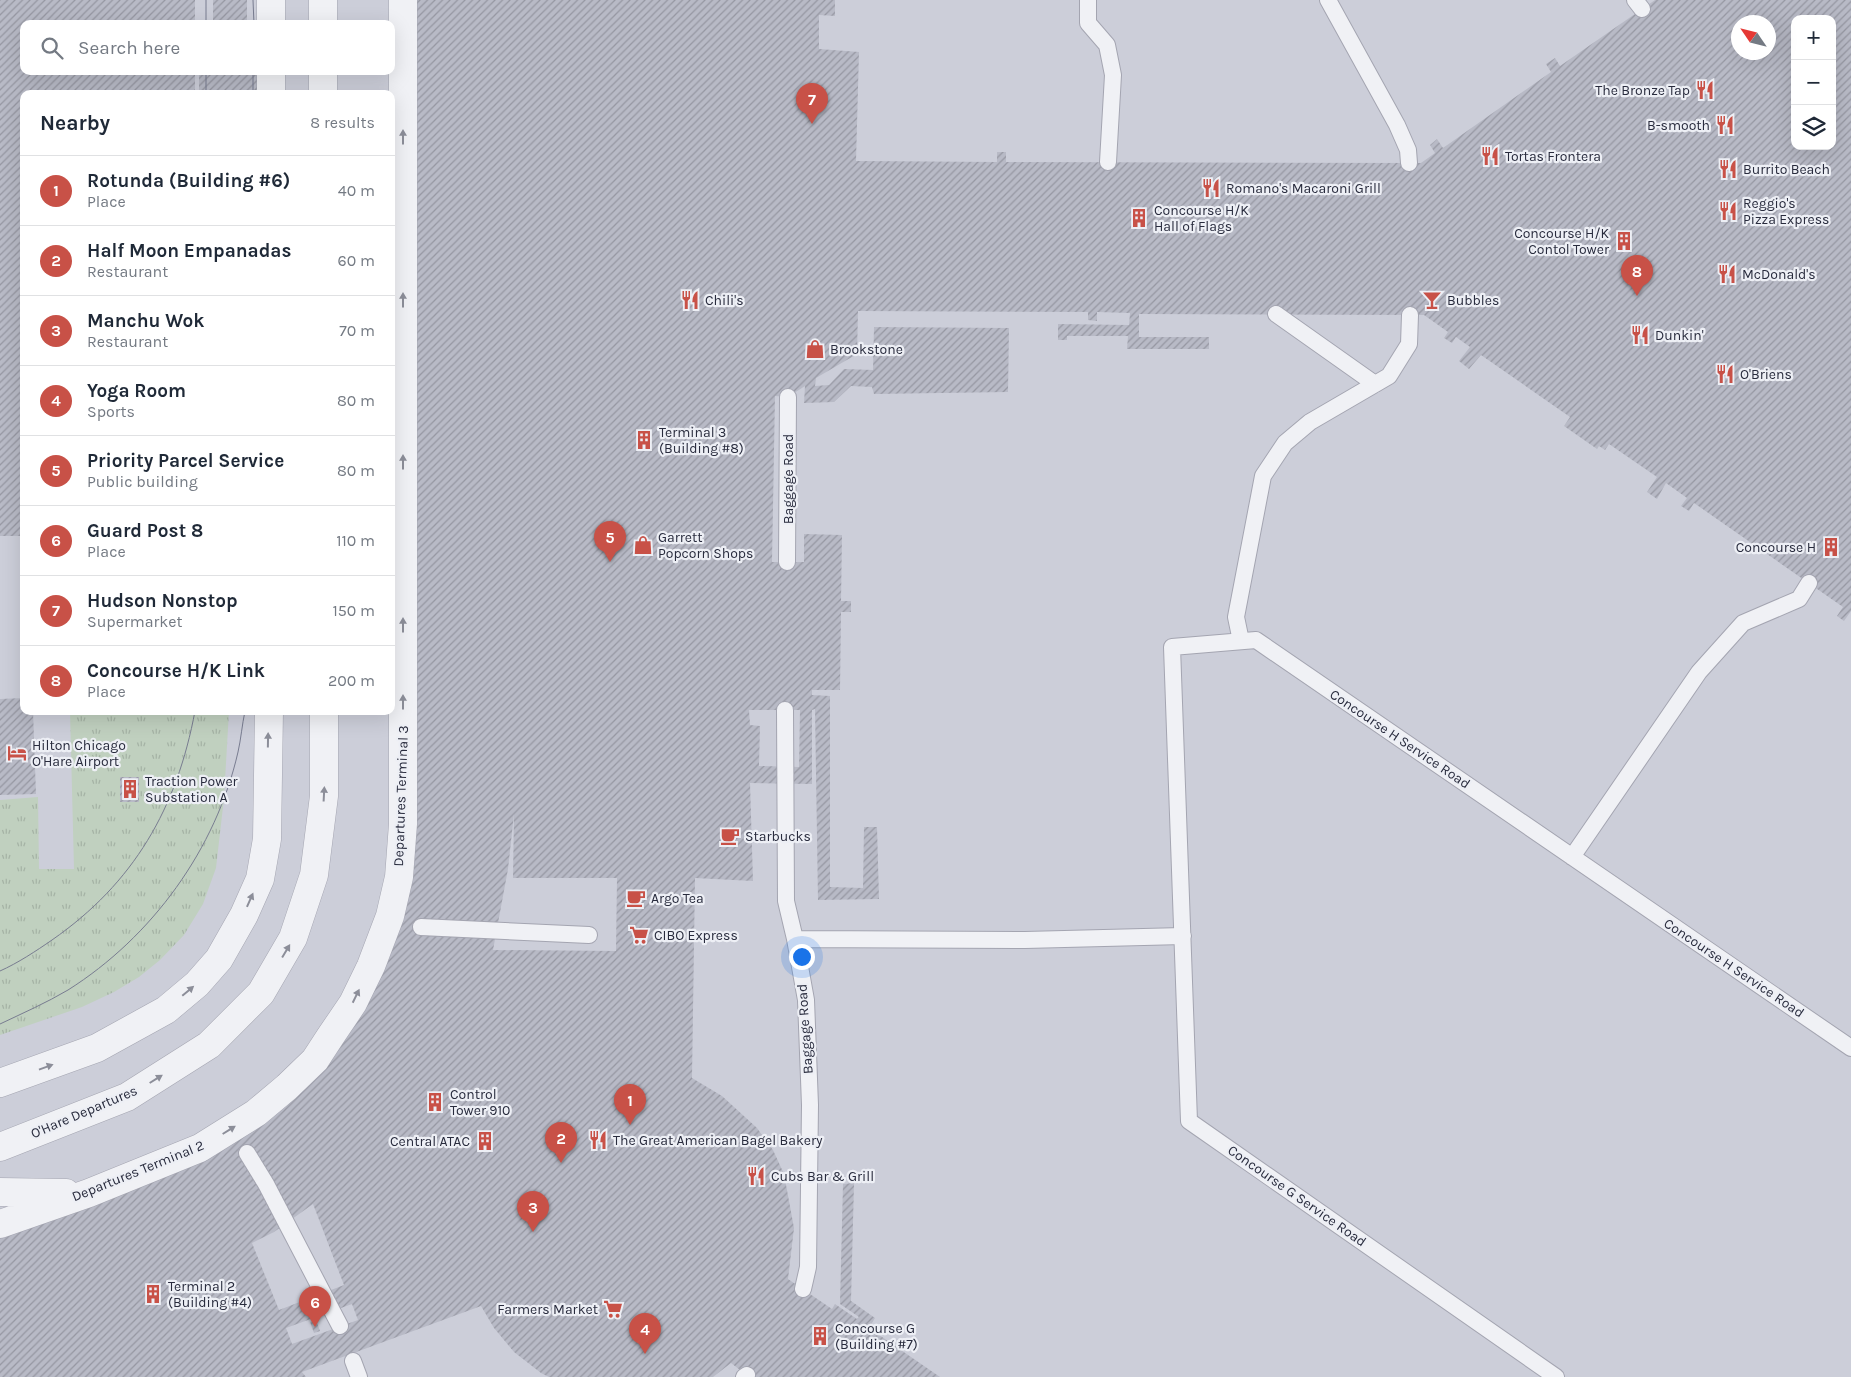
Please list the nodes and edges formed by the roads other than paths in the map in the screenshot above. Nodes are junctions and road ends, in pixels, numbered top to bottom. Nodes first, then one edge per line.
1 (271, 0) edge
2 (323, 0) edge
3 (1088, 0) edge
4 (1328, 0) edge
5 (401, 5) edge
6 (271, 20) edge
7 (323, 20) edge
8 (271, 75) edge
9 (323, 75) edge
10 (271, 90) edge
11 (323, 90) edge
12 (1108, 162) dead end
13 (1409, 163) dead end
14 (1276, 314) dead end
15 (1410, 315) dead end
16 (1375, 384) junction
17 (788, 396) dead end
18 (787, 562) dead end
19 (1810, 583) dead end
20 (1241, 641) junction
21 (395, 657) edge
22 (403, 674) junction
23 (786, 710) dead end
24 (269, 715) edge
25 (324, 715) edge
26 (1572, 857) junction
27 (421, 927) dead end
28 (589, 935) dead end
29 (1183, 936) junction
30 (795, 939) junction
31 (330, 1037) joint
32 (1851, 1048) edge
33 (0, 1083) edge
34 (0, 1147) edge
35 (247, 1153) dead end
36 (0, 1192) edge
37 (89, 1194) junction
38 (0, 1224) edge
39 (803, 1289) dead end
40 (340, 1326) dead end
41 (353, 1361) dead end
42 (359, 1377) edge
43 (1556, 1377) edge

1 - 6 street
2 - 7 street
3 - 12 lane
4 - 13 lane
22 -> 5 street, Departures Terminal 3
8 - 10 street
9 - 11 street
14 - 16 lane
15 - 16 lane
16 - 20 lane
17 - 18 lane, Baggage Road
19 - 26 lane
20 - 26 lane, Concourse H Service Road
20 - 29 lane, Concourse H Service Road
21 - 22 street
31 -> 22 street, Departures Terminal 3
23 - 30 lane, Baggage Road
33 -> 24 street
34 -> 25 street, O'Hare Departures
26 - 32 lane, Concourse H Service Road
27 - 28 lane
29 - 30 lane
29 - 43 lane, Concourse G Service Road
30 - 39 lane, Baggage Road
37 -> 31 street, Departures Terminal 2
35 - 40 lane
36 - 37 street
37 - 38 street, Departures Terminal 2
41 - 42 lane

